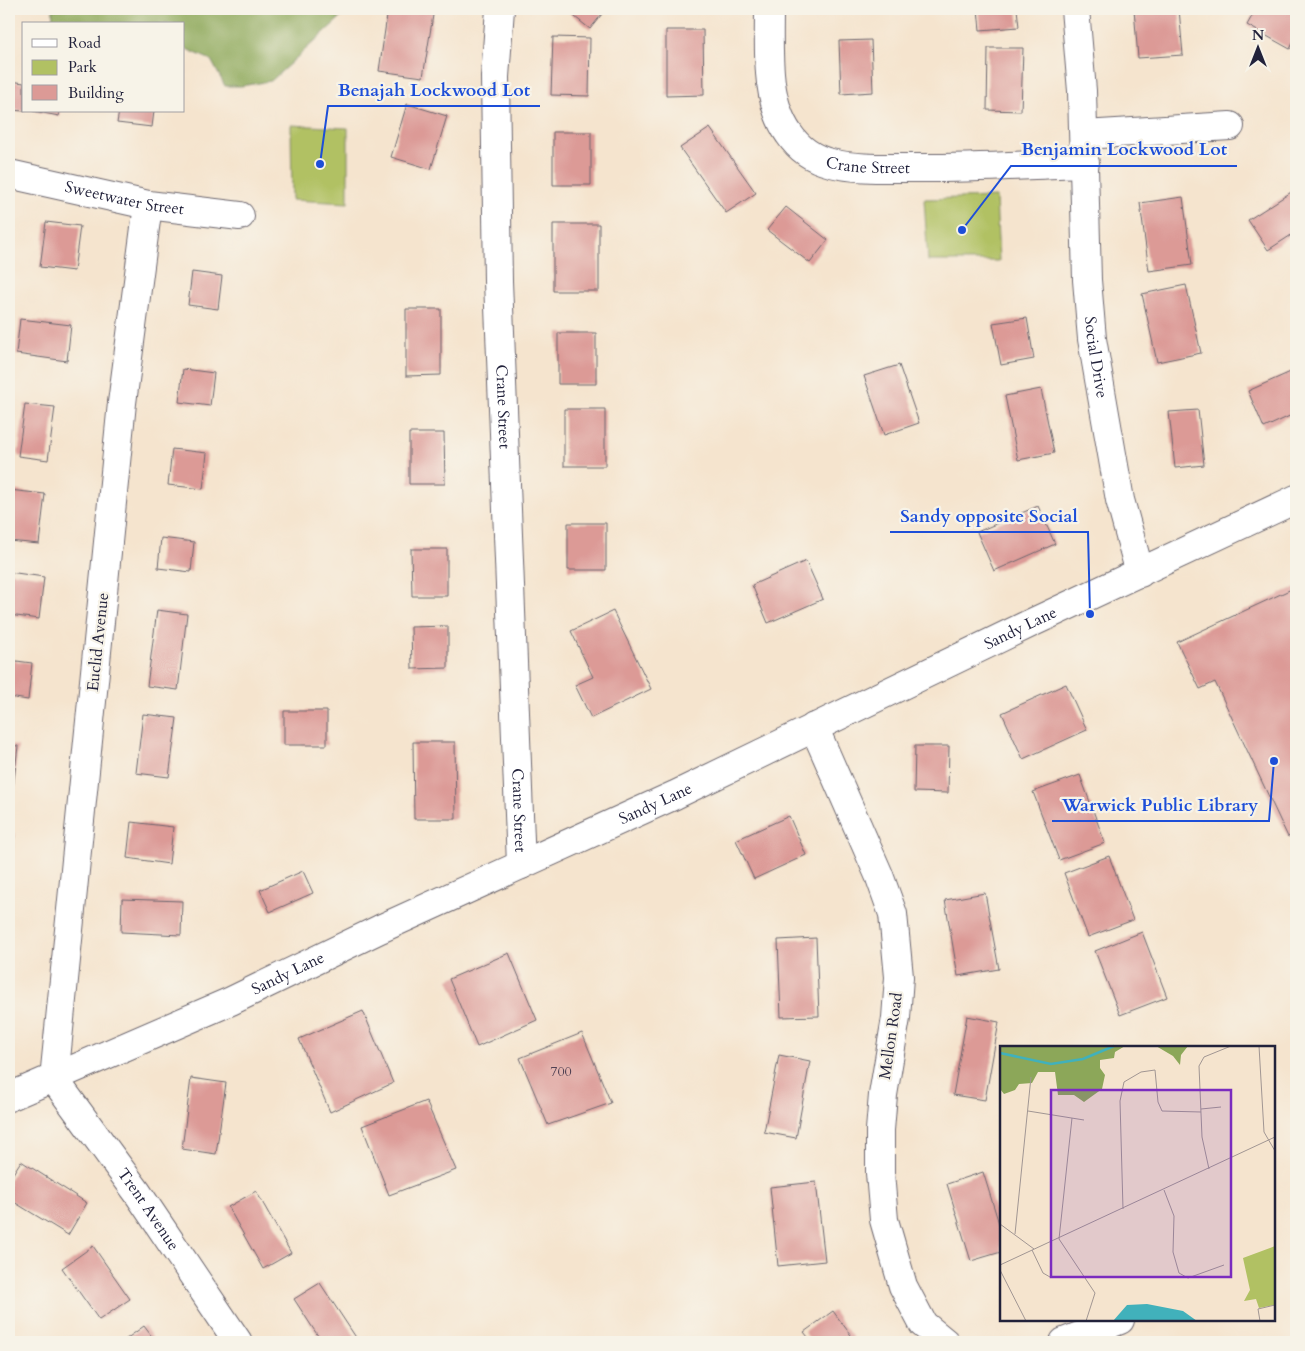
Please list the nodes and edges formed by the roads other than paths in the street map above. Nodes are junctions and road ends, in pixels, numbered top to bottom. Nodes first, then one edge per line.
1 (500, 9) edge
2 (769, 9) edge
3 (1075, 9) edge
4 (1230, 126) dead end
5 (1084, 135) junction
6 (1085, 162) junction
7 (9, 174) edge
8 (148, 205) junction
9 (240, 216) dead end
10 (1296, 499) edge
11 (1140, 573) junction
12 (814, 727) junction
13 (521, 865) junction
14 (54, 1079) junction
15 (9, 1097) edge
16 (1117, 1321) edge
17 (238, 1342) edge
18 (945, 1342) edge
19 (1064, 1342) edge

1 - 13 street, Crane Street
2 - 6 street, Crane Street
3 - 5 street, Social Drive
4 - 5 street
5 - 6 street, Social Drive
6 - 11 street, Social Drive
7 - 8 street, Sweetwater Street
8 - 9 street, Sweetwater Street
8 - 14 street, Euclid Avenue
10 - 11 street, Sandy Lane
11 - 12 street, Sandy Lane
12 - 13 street, Sandy Lane
12 - 18 street, Mellon Road
13 - 14 street, Sandy Lane
14 - 15 street, Sandy Lane
14 - 17 street, Trent Avenue
16 - 19 street

